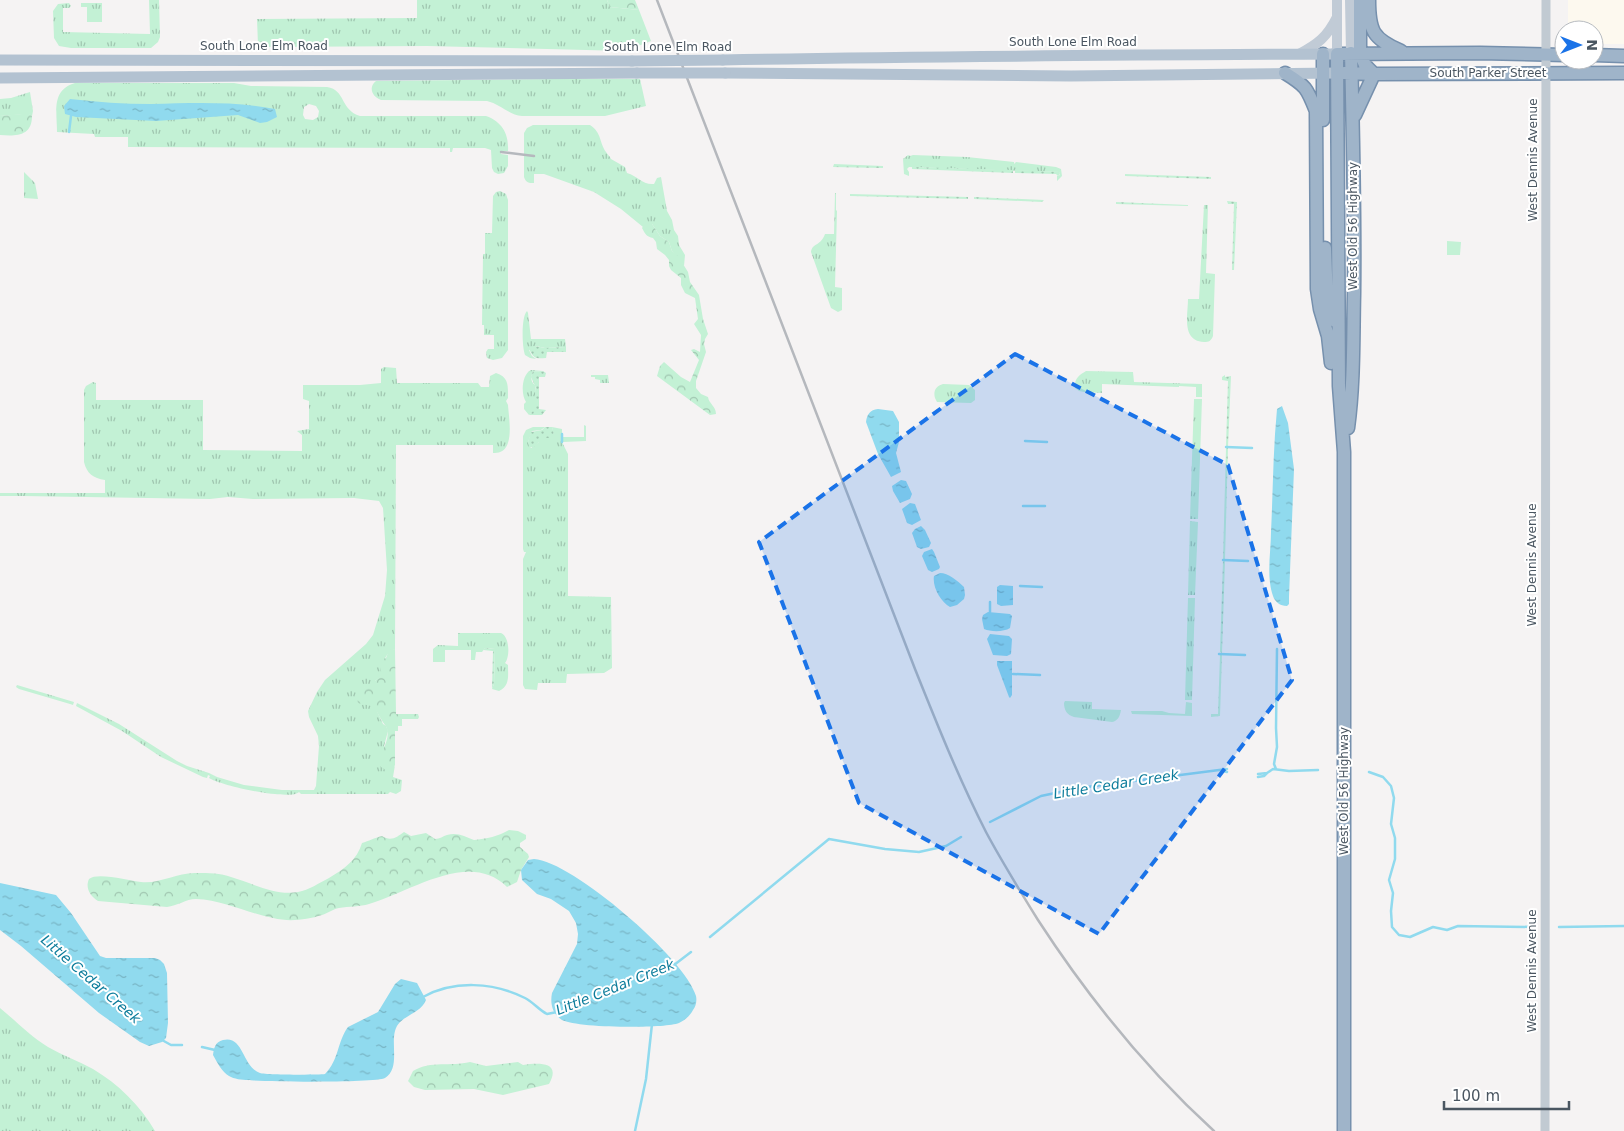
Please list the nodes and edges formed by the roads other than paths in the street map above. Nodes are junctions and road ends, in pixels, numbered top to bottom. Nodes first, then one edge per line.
1 (1337, 0) edge
2 (1350, 0) edge
3 (1360, 0) edge
4 (1369, 0) edge
5 (1546, 0) edge
6 (1337, 17) junction
7 (1356, 53) junction
8 (1406, 53) junction
9 (1299, 54) junction
10 (1322, 54) junction
11 (1337, 54) junction
12 (1546, 55) junction
13 (1554, 55) edge
14 (1604, 55) edge
15 (1624, 56) edge
16 (0, 60) edge
17 (1323, 73) junction
18 (1337, 73) junction
19 (1351, 73) junction
20 (1545, 73) junction
21 (1624, 73) edge
22 (1285, 74) junction
23 (1374, 74) junction
24 (0, 78) edge
25 (1352, 124) junction
26 (1338, 330) junction
27 (1352, 357) junction
28 (1344, 452) junction
29 (1344, 1131) edge
30 (1545, 1131) edge

1 - 6 main road, West Old 56 Highway
2 - 7 main road, West Old 56 Highway
3 - 7 highway
4 - 8 highway
5 - 12 street, West Dennis Avenue
6 - 9 main road
6 - 11 main road, West Old 56 Highway
7 - 8 highway, South Parker Street
7 - 11 highway, South Parker Street
7 - 19 highway, West Old 56 Highway
7 - 23 highway
8 - 12 highway, South Parker Street
9 - 10 main road, South Lone Elm Road
9 - 16 main road, South Lone Elm Road, bridge
10 - 11 main road, South Lone Elm Road
10 - 17 highway
11 - 18 highway, West Old 56 Highway
12 - 13 highway, South Parker Street
12 - 20 street, West Dennis Avenue
14 - 15 highway
17 - 18 main road, South Lone Elm Road
17 - 22 main road, South Lone Elm Road
17 - 26 highway
18 - 19 highway, South Parker Street
18 - 26 highway, West Old 56 Highway
19 - 23 highway, South Parker Street
19 - 25 highway, West Old 56 Highway
20 - 21 highway, South Parker Street
20 - 23 highway, South Parker Street
20 - 30 street, West Dennis Avenue
22 - 24 main road, South Lone Elm Road, bridge
22 - 28 highway
23 - 25 highway
25 - 27 highway, West Old 56 Highway
26 - 27 highway
26 - 28 highway, West Old 56 Highway
27 - 28 highway, West Old 56 Highway
28 - 29 highway, West Old 56 Highway

